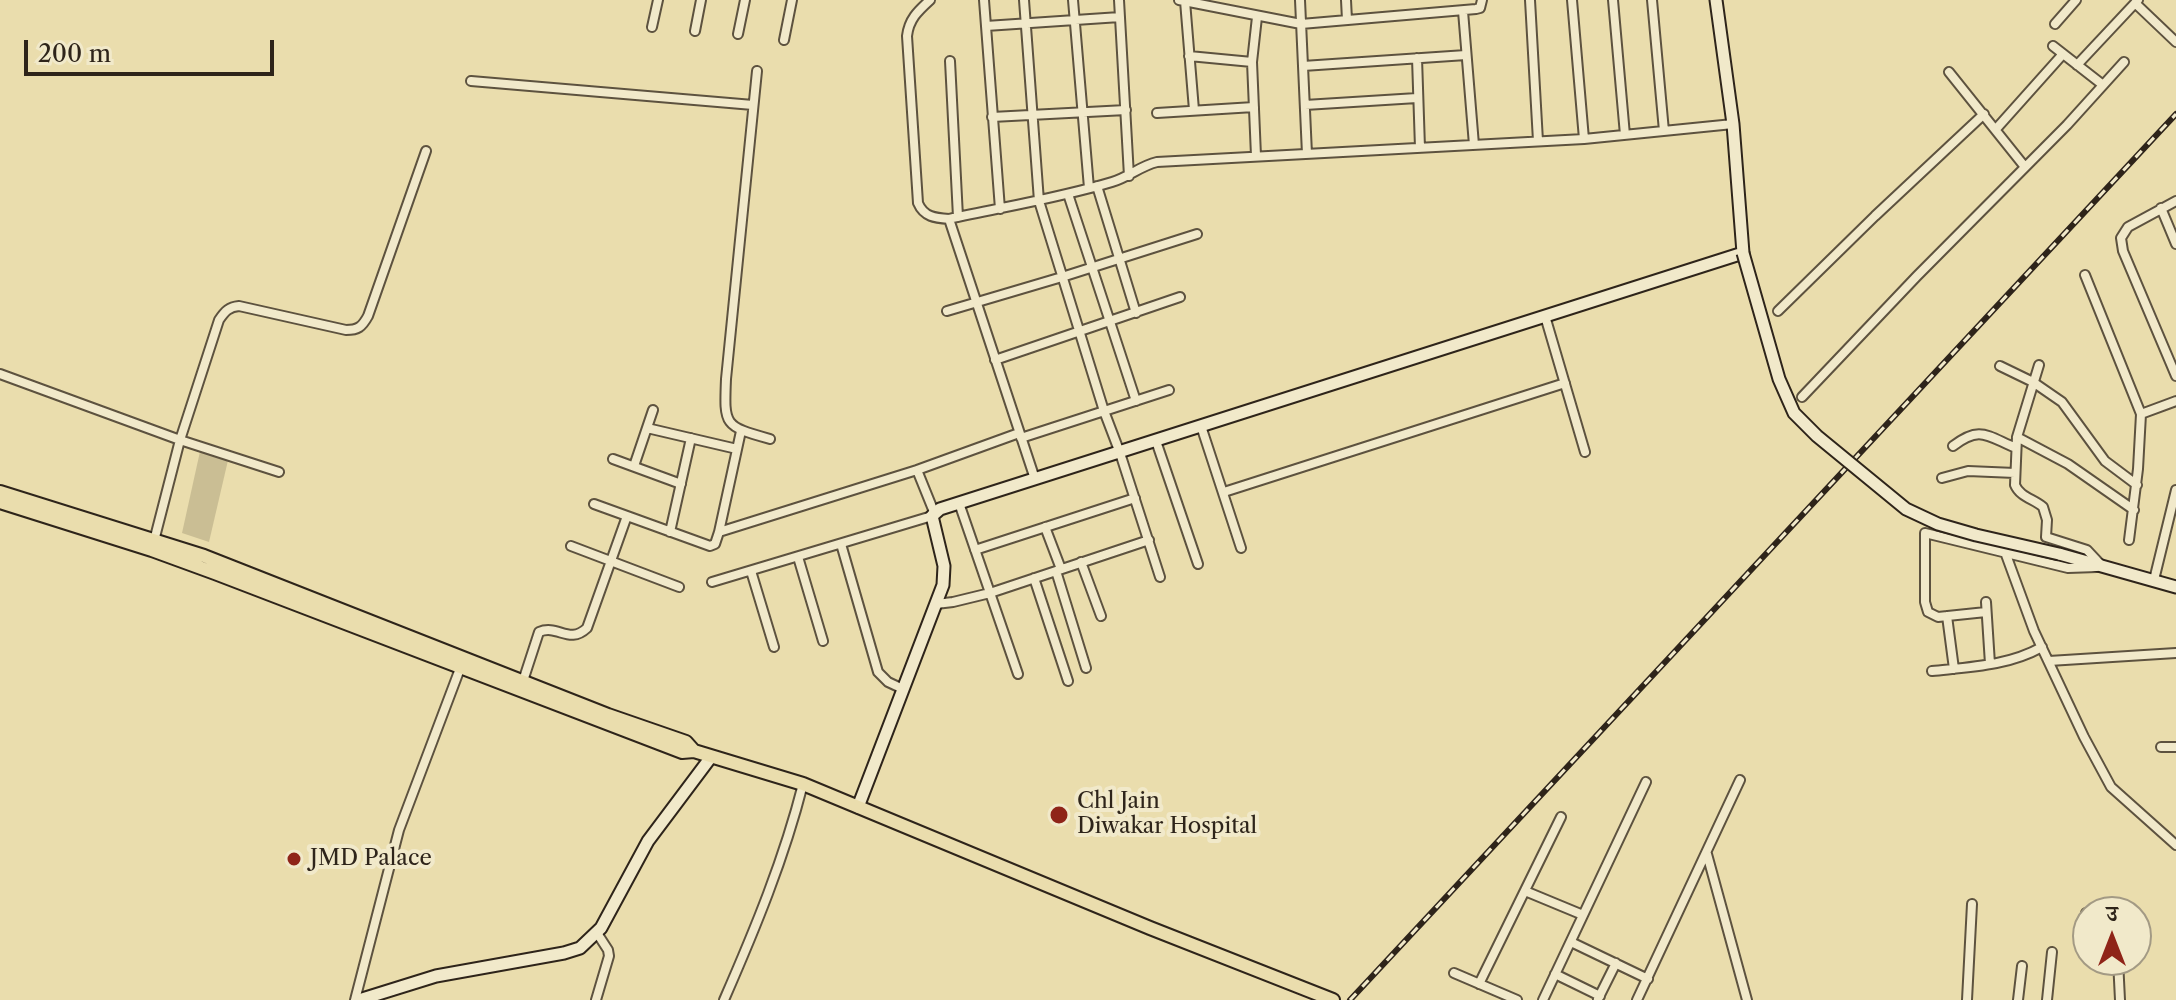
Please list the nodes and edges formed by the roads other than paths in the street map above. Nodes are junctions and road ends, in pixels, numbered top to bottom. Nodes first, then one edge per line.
1 (658, 0) edge
2 (701, 0) edge
3 (745, 0) edge
4 (792, 0) edge
5 (930, 0) edge
6 (984, 0) edge
7 (1024, 0) edge
8 (1073, 0) edge
9 (1119, 0) edge
10 (1300, 0) edge
11 (1346, 0) edge
12 (1482, 0) edge
13 (1530, 0) edge
14 (1572, 0) edge
15 (1613, 0) edge
16 (1652, 0) edge
17 (1716, 0) edge
18 (2076, 0) edge
19 (1182, 1) edge
20 (2136, 2) edge
21 (1463, 11) junction
22 (1120, 17) junction
23 (1257, 17) junction
24 (1347, 20) junction
25 (1074, 21) junction
26 (1026, 24) junction
27 (1301, 24) junction
28 (2055, 24) dead end
29 (986, 26) junction
30 (652, 27) dead end
31 (695, 31) dead end
32 (738, 34) dead end
33 (784, 40) dead end
34 (2176, 42) edge
35 (2053, 46) dead end
36 (2063, 54) junction
37 (1466, 55) junction
38 (1189, 56) junction
39 (1417, 58) junction
40 (950, 61) dead end
41 (1252, 62) junction
42 (2124, 62) dead end
43 (2077, 65) junction
44 (1303, 66) junction
45 (757, 71) dead end
46 (1949, 72) dead end
47 (471, 81) dead end
48 (2103, 85) junction
49 (1417, 98) junction
50 (753, 105) junction
51 (1305, 105) junction
52 (1254, 107) junction
53 (1126, 110) junction
54 (1194, 110) junction
55 (1082, 112) junction
56 (1157, 113) dead end
57 (1984, 114) junction
58 (1031, 115) junction
59 (992, 117) junction
60 (1733, 124) junction
61 (1996, 129) junction
62 (1664, 131) junction
63 (1625, 135) junction
64 (1584, 139) junction
65 (1538, 141) junction
66 (1474, 145) junction
67 (1420, 148) junction
68 (426, 151) dead end
69 (1307, 154) junction
70 (1256, 156) junction
71 (2025, 167) junction
72 (1129, 176) junction
73 (1093, 187) junction
74 (1068, 194) junction
75 (1039, 201) junction
76 (2176, 201) edge
77 (2161, 208) junction
78 (1000, 209) junction
79 (953, 218) junction
80 (1197, 234) dead end
81 (2176, 244) edge
82 (1743, 253) junction
83 (1119, 259) junction
84 (1091, 268) junction
85 (2085, 275) dead end
86 (1062, 277) junction
87 (1180, 297) dead end
88 (977, 302) junction
89 (947, 311) dead end
90 (1778, 311) dead end
91 (1136, 313) junction
92 (1545, 316) junction
93 (1110, 322) junction
94 (1079, 332) junction
95 (995, 360) junction
96 (2039, 365) dead end
97 (2000, 366) dead end
98 (0, 374) edge
99 (2176, 376) edge
100 (2033, 382) junction
101 (1565, 383) junction
102 (1169, 390) dead end
103 (1802, 397) dead end
104 (1136, 401) junction
105 (2176, 401) edge
106 (653, 410) dead end
107 (1104, 411) junction
108 (2141, 414) junction
109 (1201, 426) junction
110 (647, 428) junction
111 (741, 431) junction
112 (1020, 435) junction
113 (2017, 437) junction
114 (691, 438) junction
115 (770, 439) dead end
116 (180, 440) junction
117 (1156, 441) junction
118 (1953, 446) dead end
119 (2016, 448) junction
120 (737, 449) junction
121 (1585, 452) dead end
122 (1120, 453) junction
123 (613, 459) dead end
124 (634, 466) junction
125 (917, 470) junction
126 (279, 472) dead end
127 (2015, 473) junction
128 (1942, 478) dead end
129 (1035, 479) junction
130 (681, 484) junction
131 (2137, 485) junction
132 (2176, 490) edge
133 (0, 492) edge
134 (1224, 492) junction
135 (1135, 498) junction
136 (0, 502) edge
137 (959, 503) junction
138 (594, 504) dead end
139 (2134, 510) junction
140 (933, 514) junction
141 (627, 516) junction
142 (1045, 527) junction
143 (670, 532) junction
144 (719, 532) junction
145 (1149, 540) junction
146 (2129, 540) dead end
147 (154, 541) junction
148 (841, 544) junction
149 (571, 546) dead end
150 (1241, 548) dead end
151 (975, 550) junction
152 (2005, 552) junction
153 (798, 557) junction
154 (611, 561) junction
155 (1081, 562) junction
156 (1198, 564) dead end
157 (2102, 567) junction
158 (1058, 570) junction
159 (751, 571) junction
160 (1160, 577) dead end
161 (1034, 578) junction
162 (2154, 580) junction
163 (712, 582) dead end
164 (679, 587) dead end
165 (2176, 587) edge
166 (990, 593) junction
167 (936, 604) junction
168 (1101, 616) dead end
169 (1947, 616) junction
170 (823, 641) dead end
171 (774, 647) dead end
172 (2042, 647) junction
173 (2176, 653) edge
174 (2049, 661) junction
175 (1990, 664) junction
176 (461, 666) junction
177 (1086, 668) dead end
178 (1954, 669) junction
179 (1932, 671) dead end
180 (1018, 674) dead end
181 (523, 681) junction
182 (1068, 681) dead end
183 (903, 689) junction
184 (2161, 747) dead end
185 (2176, 747) edge
186 (694, 751) junction
187 (711, 757) junction
188 (1740, 780) dead end
189 (1646, 782) dead end
190 (803, 784) junction
191 (858, 807) junction
192 (1561, 817) dead end
193 (2176, 845) edge
194 (1707, 853) junction
195 (1525, 891) junction
196 (1972, 904) dead end
197 (1583, 915) junction
198 (597, 933) junction
199 (1571, 942) junction
200 (2052, 952) dead end
201 (1616, 963) junction
202 (2022, 966) dead end
203 (1454, 973) dead end
204 (1555, 974) junction
205 (2120, 976) edge
206 (1648, 979) junction
207 (1479, 984) junction
208 (1599, 998) edge
209 (1331, 999) edge
210 (357, 1000) edge
211 (596, 1000) edge
212 (724, 1000) edge
213 (1517, 1000) edge
214 (1543, 1000) edge
215 (1637, 1000) edge
216 (1747, 1000) edge
217 (1967, 1000) edge
218 (2018, 1000) edge
219 (2047, 1000) edge
220 (2120, 1000) edge

1 - 30 street
2 - 31 street
3 - 32 street
4 - 33 street
5 - 79 street
6 - 29 street
7 - 26 street
8 - 25 street
9 - 22 street
10 - 27 street
11 - 24 street
12 - 21 street
13 - 65 street
14 - 64 street
15 - 63 street
16 - 62 street
17 - 60 street
18 - 28 street
19 - 23 street
19 - 38 street
20 - 34 street
20 - 43 street
21 - 24 street
21 - 37 street
22 - 25 street
22 - 53 street
23 - 27 street
23 - 41 street
24 - 27 street
25 - 26 street
25 - 55 street
26 - 29 street
26 - 58 street
27 - 44 street
29 - 59 street
35 - 36 street
36 - 43 street
36 - 61 street
37 - 39 street
37 - 66 street
38 - 41 street
38 - 54 street
39 - 44 street
39 - 49 street
40 - 79 street
41 - 52 street
42 - 48 street
43 - 48 street
44 - 51 street
45 - 50 street
46 - 57 street
47 - 50 street
48 - 71 street
49 - 51 street
49 - 67 street
50 - 111 street
51 - 69 street
52 - 54 street
52 - 70 street
53 - 55 street
53 - 72 street
54 - 56 street
55 - 58 street
55 - 73 street
57 - 61 street
57 - 90 street
58 - 59 street
58 - 75 street
59 - 78 street
60 - 62 street
60 - 82 street
61 - 71 street
62 - 63 street
63 - 64 street
64 - 65 street
65 - 66 street
66 - 67 street
67 - 69 street
68 - 116 street
69 - 70 street
70 - 72 street
71 - 103 street
72 - 73 street
73 - 74 street
73 - 83 street
74 - 75 street
74 - 84 street
75 - 78 street
75 - 86 street
76 - 77 street
77 - 81 street
77 - 99 street
78 - 79 street
79 - 88 street
80 - 83 street
82 - 92 street
82 - 157 street, bridge
83 - 84 street
83 - 91 street
84 - 86 street
84 - 93 street
85 - 108 street
86 - 88 street
86 - 94 street
87 - 91 street
88 - 89 street
88 - 95 street
91 - 93 street
92 - 101 street
92 - 109 street
93 - 94 street
93 - 104 street
94 - 95 street
94 - 107 street
95 - 112 street
96 - 100 street
97 - 100 street
98 - 116 street
100 - 113 street
100 - 131 street
101 - 121 street
101 - 134 street
102 - 104 street
104 - 107 street
105 - 108 street
106 - 110 street
107 - 112 street
107 - 122 street
108 - 131 street
109 - 117 street
109 - 134 street
110 - 114 street
110 - 124 street
111 - 115 street
111 - 120 street
112 - 125 street
112 - 129 street
113 - 119 street
113 - 139 street
114 - 120 street
114 - 130 street
116 - 126 street
116 - 147 street
117 - 122 street
117 - 156 street
118 - 119 street
119 - 127 street
120 - 144 street
122 - 129 street
122 - 135 street
123 - 124 street
124 - 130 street
125 - 140 street
125 - 144 street
127 - 128 street
127 - 157 street
129 - 137 street
130 - 143 street
131 - 139 street
132 - 162 street
133 - 147 main road
134 - 150 street
135 - 142 street
135 - 145 street
136 - 176 main road
137 - 140 street
137 - 151 street
138 - 141 street
139 - 146 street
140 - 148 street
140 - 167 street
141 - 143 street
141 - 154 street
142 - 151 street
142 - 158 street
143 - 144 street
145 - 155 street
145 - 160 street
147 - 181 main road
148 - 153 street
148 - 183 street
149 - 154 street
151 - 166 street
152 - 157 street
152 - 169 street
152 - 172 street
153 - 159 street
153 - 170 street
154 - 164 street
154 - 181 street
155 - 158 street
155 - 168 street
157 - 162 street
158 - 161 street
158 - 177 street
159 - 163 street
159 - 171 street
161 - 166 street
161 - 182 street
162 - 165 street
166 - 167 street
166 - 180 street
167 - 183 street
169 - 175 street
169 - 178 street
172 - 174 street
172 - 175 street
173 - 174 street
174 - 193 street
175 - 178 street
176 - 186 main road
176 - 210 street
178 - 179 street
181 - 186 main road
183 - 191 street
184 - 185 street
186 - 187 main road
187 - 190 main road
187 - 198 street
188 - 194 street
189 - 197 street
190 - 191 main road
190 - 212 street
191 - 209 main road
192 - 195 street
194 - 206 street
194 - 216 street
195 - 197 street
195 - 207 street
196 - 217 street
197 - 199 street
198 - 210 street
198 - 211 street
199 - 201 street
199 - 204 street
200 - 219 street
201 - 206 street
201 - 208 street
202 - 218 street
203 - 207 street
204 - 208 street
204 - 214 street
205 - 220 street
206 - 215 street
207 - 213 street

